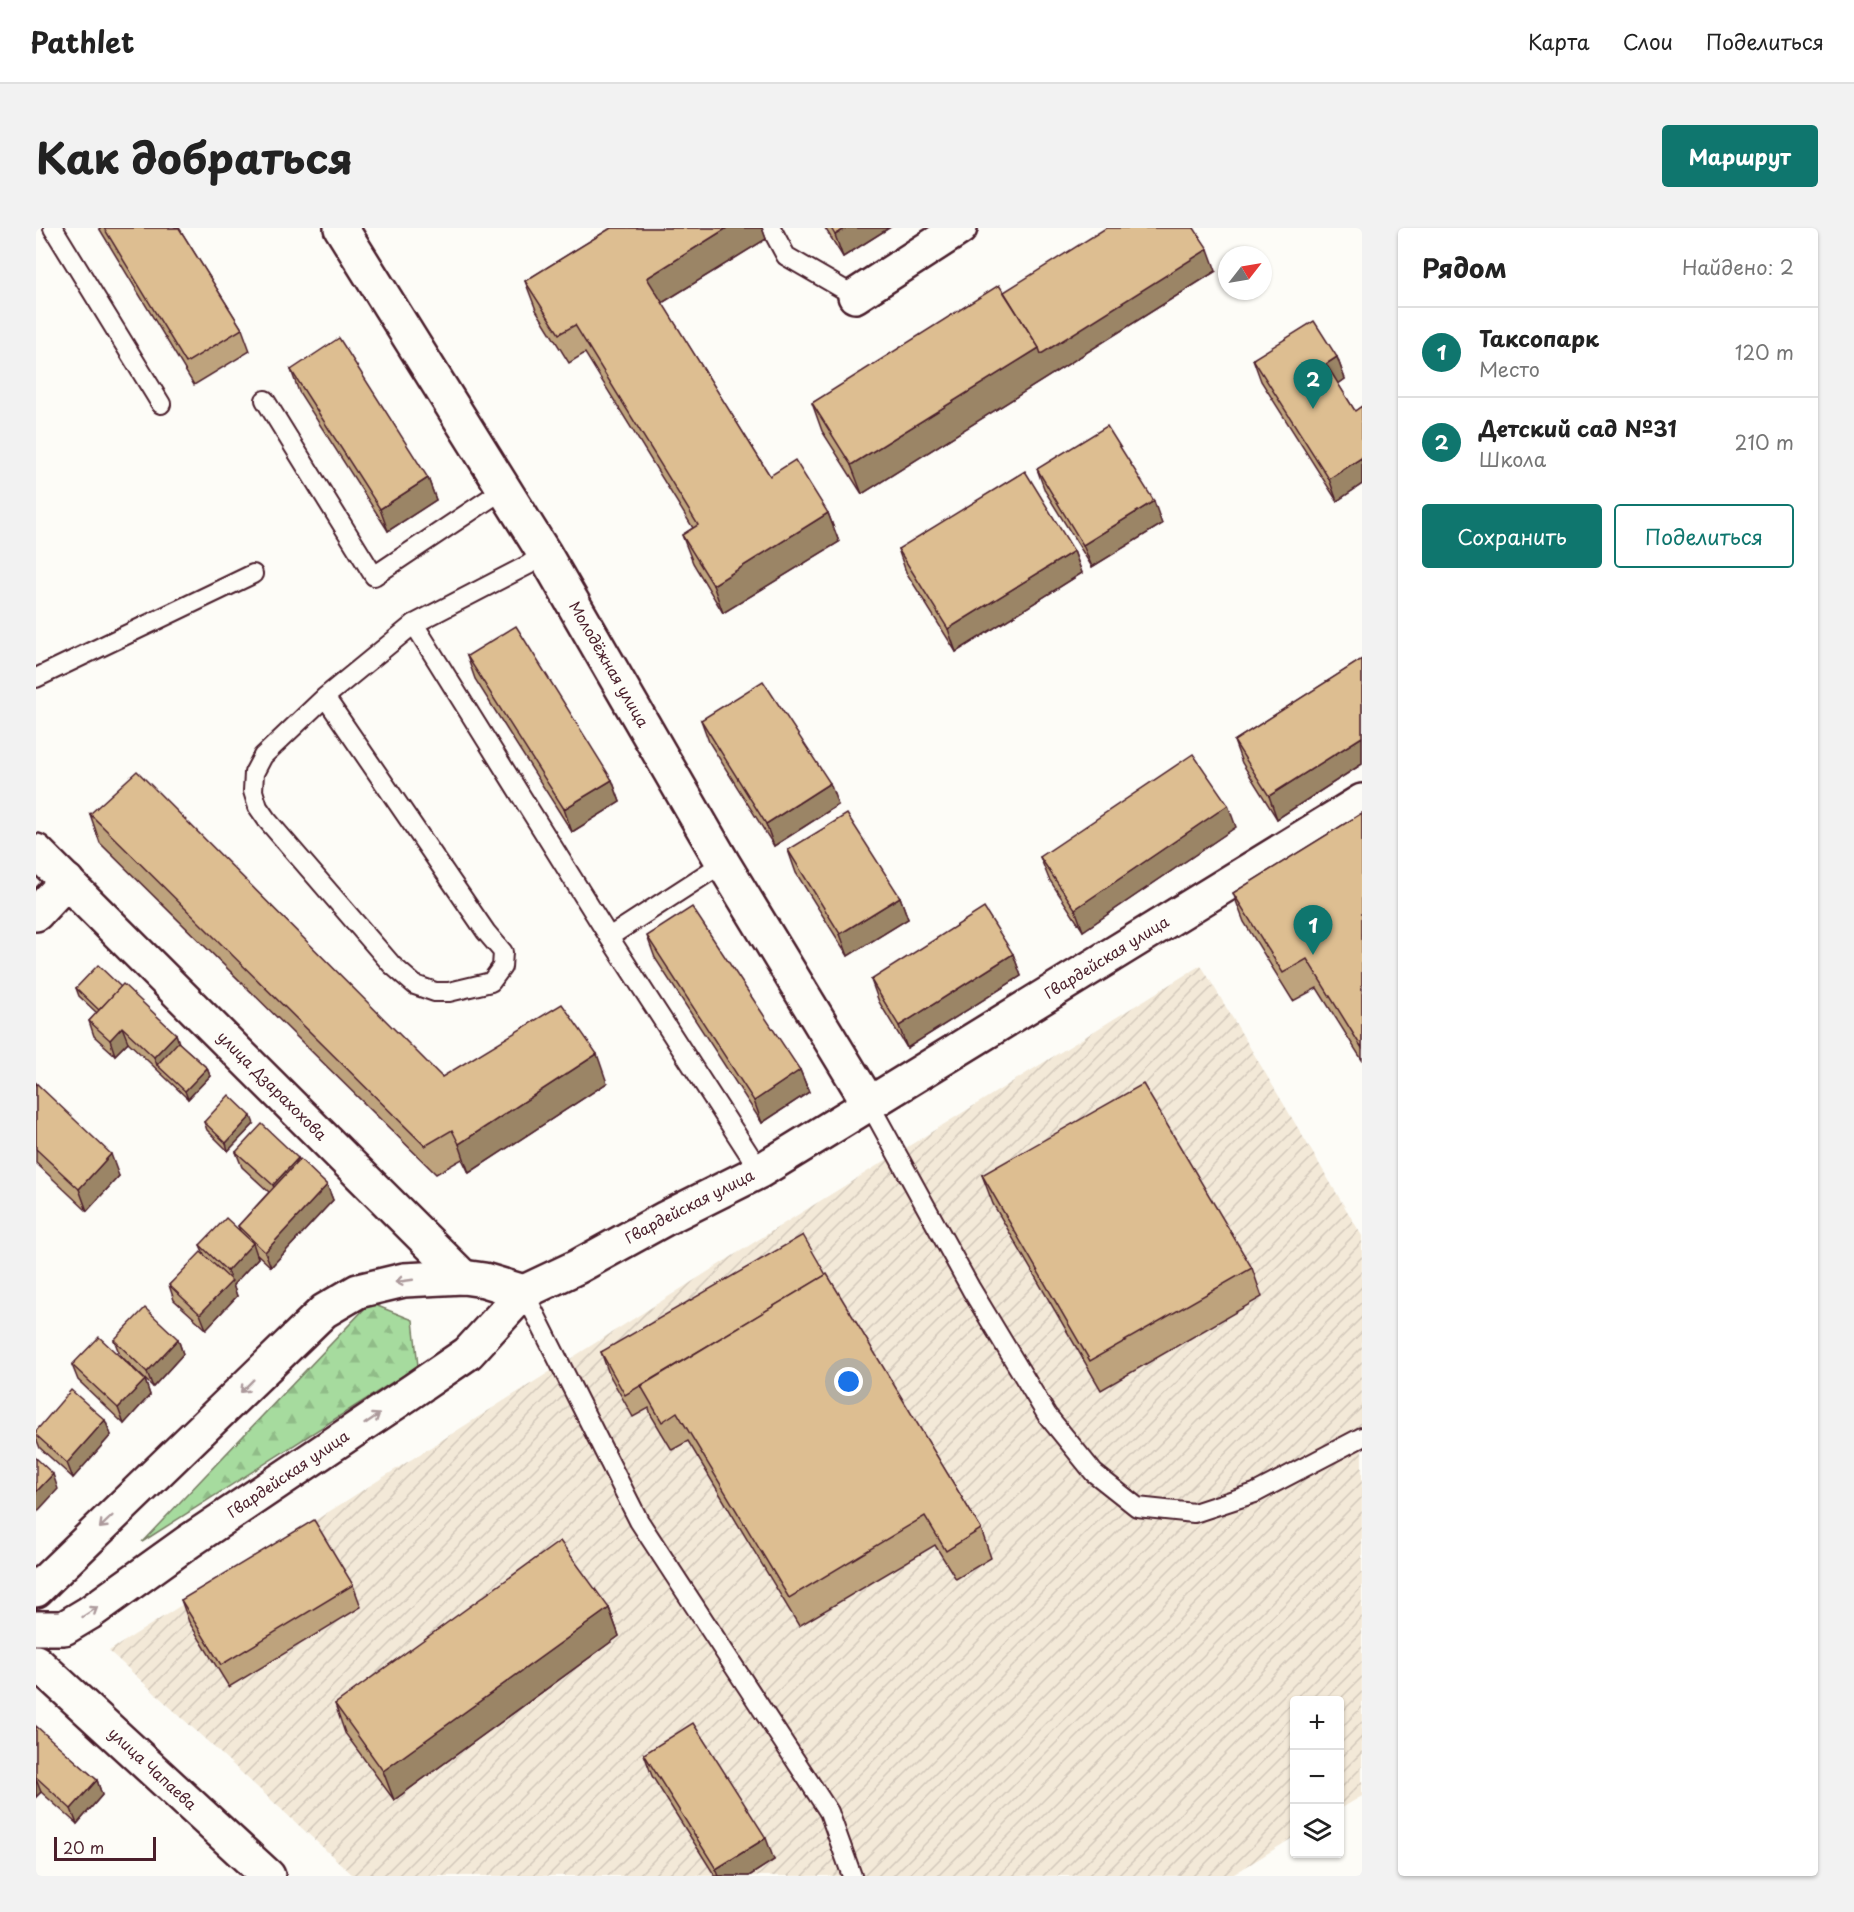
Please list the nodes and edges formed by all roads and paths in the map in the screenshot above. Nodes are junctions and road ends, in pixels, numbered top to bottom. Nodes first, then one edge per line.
1 (53, 228) edge
2 (341, 228) edge
3 (771, 228) edge
4 (960, 228) edge
5 (855, 296) joint
6 (265, 400) dead end
7 (161, 404) dead end
8 (504, 489) junction
9 (544, 553) junction
10 (253, 574) dead end
11 (414, 624) junction
12 (36, 678) edge
13 (325, 698) junction
14 (1362, 801) edge
15 (36, 851) edge
16 (723, 863) junction
17 (67, 881) junction
18 (36, 914) edge
19 (609, 937) junction
20 (870, 1105) junction
21 (760, 1171) junction
22 (463, 1277) junction
23 (524, 1292) junction
24 (1362, 1437) edge
25 (36, 1590) edge
26 (36, 1628) edge
27 (36, 1662) edge
28 (268, 1876) edge
29 (852, 1876) edge

1 - 7 lane
2 - 8 street, Молодёжная улица
3 - 5 lane
4 - 5 street
6 - 8 lane
8 - 9 street, Молодёжная улица
9 - 11 lane
9 - 16 street, Молодёжная улица
10 - 12 lane
11 - 13 lane
11 - 19 lane
13 - 13 lane
14 - 20 street, Гвардейская улица
15 - 17 street, улица Дзарахохова
16 - 19 lane
16 - 20 street, Молодёжная улица
17 - 18 street
17 - 22 street, улица Дзарахохова
19 - 21 lane
20 - 21 street, Гвардейская улица
20 - 24 lane
21 - 23 street, Гвардейская улица
22 - 23 street
22 -> 25 street
26 -> 23 street, Гвардейская улица
23 - 29 lane
27 - 28 street, улица Чапаева

